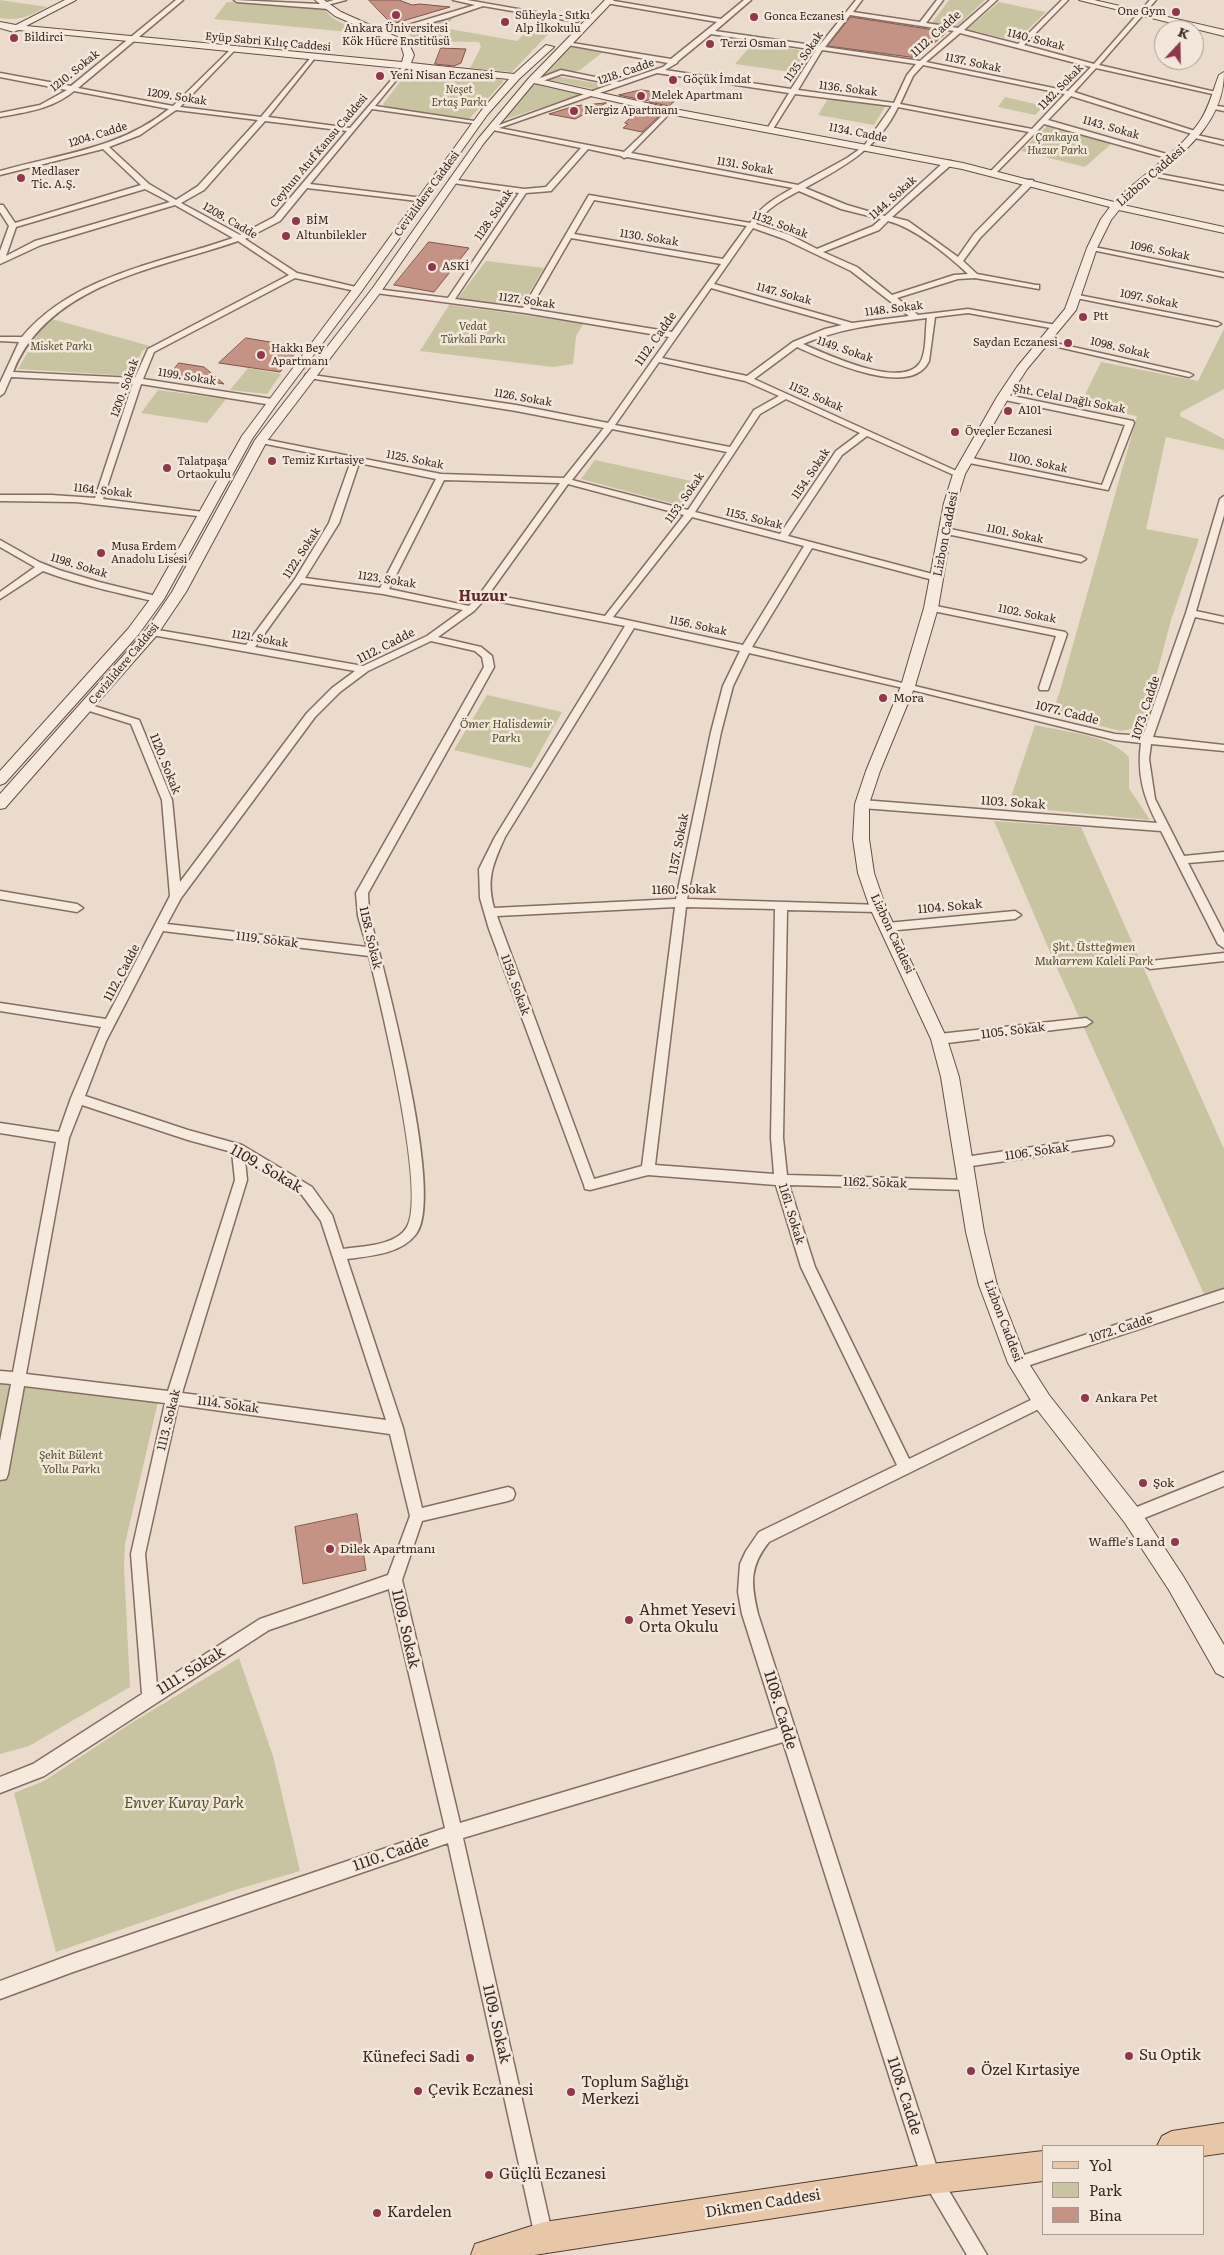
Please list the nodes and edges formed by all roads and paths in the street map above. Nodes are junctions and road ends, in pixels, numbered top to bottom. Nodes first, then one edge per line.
1 (72, 0) edge
2 (180, 0) edge
3 (237, 0) edge
4 (343, 0) edge
5 (456, 0) edge
6 (748, 0) edge
7 (859, 0) edge
8 (940, 0) edge
9 (994, 0) edge
10 (1065, 0) edge
11 (1083, 0) edge
12 (1153, 0) edge
13 (606, 1) edge
14 (485, 2) edge
15 (323, 3) edge
16 (848, 13) junction
17 (1142, 13) junction
18 (577, 20) junction
19 (723, 21) junction
20 (0, 24) edge
21 (921, 25) junction
22 (17, 28) junction
23 (958, 30) junction
24 (711, 32) junction
25 (385, 33) junction
26 (1224, 33) edge
27 (0, 36) edge
28 (129, 40) junction
29 (568, 43) junction
30 (1020, 46) junction
31 (820, 49) junction
32 (232, 50) junction
33 (313, 58) junction
34 (675, 62) junction
35 (922, 63) junction
36 (406, 66) junction
37 (1095, 66) junction
38 (658, 71) junction
39 (0, 75) edge
40 (1224, 75) edge
41 (516, 77) junction
42 (534, 81) junction
43 (620, 84) junction
44 (72, 89) junction
45 (792, 92) junction
46 (1069, 93) junction
47 (594, 94) junction
48 (1217, 103) edge
49 (896, 105) junction
50 (371, 107) junction
51 (175, 108) junction
52 (669, 111) junction
53 (0, 115) edge
54 (262, 120) junction
55 (1043, 121) junction
56 (478, 122) junction
57 (491, 129) junction
58 (352, 130) junction
59 (770, 130) junction
60 (1034, 131) junction
61 (1195, 135) junction
62 (1224, 143) edge
63 (104, 146) junction
64 (866, 147) junction
65 (585, 148) junction
66 (624, 156) junction
67 (1173, 157) junction
68 (948, 163) junction
69 (1, 171) edge
70 (994, 173) junction
71 (1152, 174) junction
72 (453, 181) junction
73 (1030, 182) junction
74 (146, 186) junction
75 (306, 186) junction
76 (797, 188) junction
77 (1224, 188) edge
78 (524, 191) junction
79 (423, 200) junction
80 (175, 203) junction
81 (1116, 206) junction
82 (0, 208) edge
83 (890, 217) junction
84 (751, 225) junction
85 (12, 226) junction
86 (1224, 230) edge
87 (570, 236) junction
88 (239, 238) junction
89 (1092, 248) junction
90 (818, 251) junction
91 (959, 261) junction
92 (0, 262) edge
93 (726, 262) junction
94 (294, 275) junction
95 (1224, 275) edge
96 (975, 276) junction
97 (709, 286) junction
98 (1036, 287) dead end
99 (357, 290) junction
100 (376, 291) junction
101 (1076, 296) junction
102 (893, 297) junction
103 (449, 302) junction
104 (524, 311) junction
105 (931, 316) junction
106 (916, 317) junction
107 (1217, 324) dead end
108 (852, 325) junction
109 (1056, 327) junction
110 (674, 335) junction
111 (0, 339) edge
112 (24, 340) junction
113 (1045, 342) junction
114 (796, 344) junction
115 (658, 359) junction
116 (8, 374) junction
117 (1189, 375) dead end
118 (309, 376) junction
119 (748, 379) junction
120 (138, 381) junction
121 (0, 393) edge
122 (786, 396) junction
123 (1003, 397) junction
124 (272, 402) junction
125 (287, 405) junction
126 (610, 426) junction
127 (868, 432) junction
128 (262, 440) junction
129 (732, 450) junction
130 (356, 459) junction
131 (967, 460) junction
132 (959, 474) junction
133 (441, 477) junction
134 (566, 482) junction
135 (1105, 488) joint
136 (0, 498) edge
137 (1224, 499) edge
138 (98, 501) junction
139 (203, 515) junction
140 (689, 515) junction
141 (945, 531) junction
142 (782, 538) junction
143 (1219, 538) edge
144 (0, 543) edge
145 (809, 546) junction
146 (1081, 559) dead end
147 (42, 567) junction
148 (937, 578) junction
149 (299, 580) junction
150 (383, 590) junction
151 (0, 596) edge
152 (483, 596) junction
153 (157, 599) junction
154 (471, 608) junction
155 (931, 608) junction
156 (1191, 613) junction
157 (607, 619) junction
158 (1224, 620) edge
159 (631, 624) junction
160 (152, 632) junction
161 (430, 638) junction
162 (248, 649) junction
163 (746, 649) junction
164 (364, 669) junction
165 (908, 686) junction
166 (1044, 688) dead end
167 (87, 707) junction
168 (1146, 742) junction
169 (1224, 748) edge
170 (0, 780) edge
171 (0, 804) edge
172 (862, 804) junction
173 (1163, 828) junction
174 (1224, 856) edge
175 (1180, 860) junction
176 (0, 895) edge
177 (176, 896) junction
178 (681, 903) junction
179 (780, 905) junction
180 (77, 908) dead end
181 (878, 908) junction
182 (490, 912) junction
183 (1016, 915) dead end
184 (161, 927) junction
185 (887, 927) junction
186 (1224, 944) edge
187 (374, 952) junction
188 (1224, 958) edge
189 (1150, 965) dead end
190 (0, 1007) edge
191 (1086, 1022) dead end
192 (109, 1024) junction
193 (939, 1039) junction
194 (77, 1098) junction
195 (0, 1128) edge
196 (63, 1138) junction
197 (1108, 1141) dead end
198 (238, 1149) junction
199 (966, 1162) junction
200 (648, 1170) junction
201 (781, 1180) junction
202 (969, 1186) junction
203 (340, 1255) junction
204 (1224, 1295) edge
205 (1018, 1363) junction
206 (0, 1377) edge
207 (19, 1378) junction
208 (173, 1398) junction
209 (1042, 1401) junction
210 (396, 1428) junction
211 (906, 1469) junction
212 (1, 1474) edge
213 (1224, 1479) edge
214 (508, 1494) dead end
215 (417, 1516) junction
216 (1132, 1516) junction
217 (394, 1580) junction
218 (1224, 1666) edge
219 (150, 1697) junction
220 (787, 1733) junction
221 (0, 1785) edge
222 (454, 1833) junction
223 (0, 1990) edge
224 (1224, 2138) edge
225 (1178, 2145) edge
226 (1042, 2166) edge
227 (931, 2180) junction
228 (544, 2237) junction
229 (492, 2254) edge
230 (978, 2255) edge

1 - 22 main road
2 - 28 street, 1210. Sokak
3 - 15 street
4 - 15 street
5 - 14 street
6 - 19 street, 1218. Cadde
7 - 16 street, 1135. Sokak
8 - 21 street
9 - 23 street, 1112. Cadde
10 - 30 street
11 - 17 main road
12 - 17 street, 1142. Sokak
13 - 18 main road, Cevizlidere Caddesi
13 - 19 street
13 - 29 main road, Cevizlidere Caddesi
14 - 18 street
14 - 25 street
15 - 25 main road
16 - 21 street, 1140. Sokak
16 - 31 street, 1135. Sokak
17 - 26 main road
17 - 37 street, 1142. Sokak
18 - 41 main road, Cevizlidere Caddesi
19 - 24 street, 1218. Cadde
20 - 22 main road, Eyüp Sabri Kılıç Caddesi
21 - 23 street, 1140. Sokak
22 - 27 main road
22 - 28 main road, Eyüp Sabri Kılıç Caddesi
23 - 30 street, 1140. Sokak
23 - 35 street, 1112. Cadde
24 - 31 street, 1137. Sokak
24 - 34 street, 1218. Cadde
25 - 36 main road
28 - 32 main road, Eyüp Sabri Kılıç Caddesi
28 - 44 street, 1210. Sokak
29 - 34 street
29 - 42 main road, Cevizlidere Caddesi
30 - 37 street, 1140. Sokak
31 - 35 street, 1137. Sokak
31 - 45 street, 1135. Sokak
32 - 33 main road, Eyüp Sabri Kılıç Caddesi
32 - 51 street, 1204. Cadde
33 - 36 main road, Eyüp Sabri Kılıç Caddesi
33 - 54 street
34 - 38 street, 1218. Cadde
35 - 46 street, 1137. Sokak
35 - 49 street, 1112. Cadde
36 - 41 main road, Eyüp Sabri Kılıç Caddesi
36 - 50 street, Ceyhun Atuf Kansu Caddesi
37 - 46 street, 1142. Sokak
37 - 48 street, 1140. Sokak
38 - 43 street, 1218. Cadde
38 - 45 street, 1136. Sokak
39 - 44 street, 1209. Sokak
40 - 48 main road, Lizbon Caddesi
41 - 56 main road, Cevizlidere Caddesi
42 - 43 street
42 - 47 main road
42 - 57 main road, Cevizlidere Caddesi
43 - 47 street, 1218. Cadde
44 - 51 street, 1209. Sokak
44 - 53 street, 1210. Sokak
45 - 49 street, 1136. Sokak
45 - 59 street, 1135. Sokak
46 - 55 street, 1142. Sokak
46 - 61 street, 1137. Sokak
47 - 52 main road, 1134. Cadde
47 - 57 street, 1218. Cadde
48 - 61 main road, Lizbon Caddesi
49 - 60 street, 1136. Sokak
49 - 64 street, 1112. Cadde
50 - 56 street
50 - 58 street, Ceyhun Atuf Kansu Caddesi
51 - 54 street, 1209. Sokak
51 - 63 street, 1204. Cadde
52 - 59 main road, 1134. Cadde
52 - 66 street
54 - 58 street, 1209. Sokak
54 - 80 street
55 - 60 street, 1142. Sokak
55 - 67 street, 1143. Sokak
56 - 79 main road, Cevizlidere Caddesi
57 - 65 street, 1131. Sokak
57 - 72 main road, Cevizlidere Caddesi
58 - 75 street, Ceyhun Atuf Kansu Caddesi
59 - 64 main road, 1134. Cadde
60 - 70 street, 1142. Sokak
61 - 62 street, 1137. Sokak
61 - 67 main road, Lizbon Caddesi
63 - 69 street, 1204. Cadde
63 - 74 street, 1208. Cadde
64 - 68 main road, 1134. Cadde
64 - 76 street, 1112. Cadde
65 - 66 street, 1131. Sokak
65 - 78 street
66 - 76 street, 1131. Sokak
67 - 71 main road, Lizbon Caddesi
68 - 70 main road, 1134. Cadde
68 - 83 street, 1144. Sokak
70 - 73 main road, 1134. Cadde
71 - 77 street
71 - 81 main road, Lizbon Caddesi
72 - 78 street
72 - 100 main road, Cevizlidere Caddesi
73 - 81 main road, 1134. Cadde
73 - 91 street
74 - 80 street, 1208. Cadde
74 - 85 street
75 - 79 street
75 - 88 street, Ceyhun Atuf Kansu Caddesi
76 - 83 street, 1131. Sokak
76 - 84 street, 1112. Cadde
78 - 103 street, 1128. Sokak
79 - 99 main road, Cevizlidere Caddesi
80 - 88 street, 1208. Cadde
80 - 92 street
81 - 86 main road, 1134. Cadde
81 - 89 main road, Lizbon Caddesi
82 - 85 street
83 - 90 street, 1144. Sokak
83 - 91 street, 1131. Sokak
84 - 87 street, 1132. Sokak
84 - 90 street, 1132. Sokak
84 - 93 street, 1112. Cadde
85 - 92 street
87 - 93 street, 1130. Sokak
87 - 104 street
88 - 94 street, 1208. Cadde
88 - 112 street, Ceyhun Atuf Kansu Caddesi
89 - 95 street, 1096. Sokak
89 - 101 main road, Lizbon Caddesi
90 - 102 street, 1132. Sokak
91 - 96 street, 1131. Sokak
93 - 97 street, 1112. Cadde
94 - 99 street, 1208. Cadde
94 - 120 street, 1200. Sokak
96 - 98 street
96 - 102 street
97 - 108 street, 1147. Sokak
97 - 110 street, 1112. Cadde
99 - 124 main road, Cevizlidere Caddesi
100 - 103 street, 1127. Sokak
100 - 118 main road, Cevizlidere Caddesi
101 - 107 street, 1097. Sokak
101 - 109 main road, Lizbon Caddesi
102 - 106 street, 1132. Sokak
103 - 104 street, 1127. Sokak
104 - 110 street, 1127. Sokak
105 - 106 street, 1148. Sokak
105 - 109 street, 1148. Sokak
105 - 114 street, 1149. Sokak
106 - 108 street, 1148. Sokak
108 - 114 street, 1148. Sokak
109 - 113 main road, Lizbon Caddesi
110 - 115 street, 1112. Cadde
111 - 112 street
112 - 116 street, Ceyhun Atuf Kansu Caddesi
113 - 117 street, 1098. Sokak
113 - 123 main road, Lizbon Caddesi
114 - 119 street, 1148. Sokak
115 - 119 street, 1152. Sokak
115 - 126 street, 1112. Cadde
116 - 120 street, 1199. Sokak
116 - 121 street, Ceyhun Atuf Kansu Caddesi
118 - 125 main road, Cevizlidere Caddesi
118 - 126 street, 1126. Sokak
119 - 122 street, 1152. Sokak
120 - 124 street, 1199. Sokak
120 - 138 street, 1200. Sokak
122 - 127 street, 1152. Sokak
122 - 129 street, 1153. Sokak
123 - 131 main road, Lizbon Caddesi
123 - 135 street, Şht. Celal Dağlı Sokak
124 - 125 main road
124 - 139 main road, Cevizlidere Caddesi
125 - 128 main road, Cevizlidere Caddesi
126 - 129 street, 1126. Sokak
126 - 134 street, 1112. Cadde
127 - 132 street, 1152. Sokak
127 - 142 street, 1154. Sokak
128 - 130 street, 1125. Sokak
128 - 160 main road, Cevizlidere Caddesi
129 - 140 street, 1153. Sokak
130 - 133 street, 1125. Sokak
130 - 149 street, 1122. Sokak
131 - 132 main road, Lizbon Caddesi
131 - 135 street, 1100. Sokak
132 - 141 main road, Lizbon Caddesi
133 - 134 street, 1125. Sokak
133 - 150 street
134 - 140 street, 1155. Sokak
134 - 152 street, 1112. Cadde
136 - 138 street, 1164. Sokak
137 - 143 street, 1073. Cadde
138 - 139 street, 1164. Sokak
139 - 153 main road, Cevizlidere Caddesi
140 - 142 street, 1155. Sokak
140 - 157 street, 1153. Sokak
141 - 146 street, 1101. Sokak
141 - 148 main road, Lizbon Caddesi
142 - 145 street, 1155. Sokak
143 - 156 street, 1073. Cadde
144 - 147 street, 1198. Sokak
145 - 148 street, 1155. Sokak
145 - 163 street, 1157. Sokak
147 - 151 street
147 - 153 street, 1198. Sokak
148 - 155 main road, Lizbon Caddesi
149 - 150 street, 1123. Sokak
149 - 162 street, 1122. Sokak
150 - 154 street, 1123. Sokak
152 - 154 street, 1112. Cadde
152 - 157 street, 1156. Sokak
153 - 170 main road, Cevizlidere Caddesi
154 - 161 street, 1112. Cadde
155 - 165 main road, Lizbon Caddesi
155 - 166 street, 1102. Sokak
156 - 158 street
156 - 168 street, 1073. Cadde
157 - 159 street, 1156. Sokak
159 - 163 street, 1156. Sokak
159 - 182 street, 1159. Sokak
160 - 162 street, 1121. Sokak
160 - 167 main road, Cevizlidere Caddesi
161 - 164 street, 1112. Cadde
161 - 187 street, 1158. Sokak
162 - 164 street, 1121. Sokak
163 - 165 street, 1156. Sokak
163 - 178 street, 1157. Sokak
164 - 177 street, 1112. Cadde
165 - 168 street, 1077. Cadde
165 - 172 main road, Lizbon Caddesi
167 - 171 main road, Cevizlidere Caddesi
167 - 177 street, 1120. Sokak
168 - 169 street, 1077. Cadde
168 - 173 street, 1073. Cadde
172 - 173 street, 1103. Sokak
172 - 181 main road, Lizbon Caddesi
173 - 175 street, 1073. Cadde
174 - 175 street
175 - 186 street, 1073. Cadde
176 - 180 street
177 - 184 street, 1112. Cadde
178 - 179 street, 1160. Sokak
178 - 182 street, 1160. Sokak
178 - 200 street, 1157. Sokak
179 - 181 street, 1160. Sokak
179 - 201 street, 1161. Sokak
181 - 185 main road, Lizbon Caddesi
182 - 200 street, 1159. Sokak
183 - 185 street, 1104. Sokak
184 - 187 street, 1119. Sokak
184 - 192 street, 1112. Cadde
185 - 193 main road, Lizbon Caddesi
187 - 203 street, 1158. Sokak
188 - 189 street
190 - 192 street
191 - 193 street, 1105. Sokak
192 - 194 street, 1112. Cadde
193 - 199 main road, Lizbon Caddesi
194 - 196 street, 1112. Cadde
194 - 198 street, 1109. Sokak
195 - 196 street
196 - 207 street, 1112. Cadde
197 - 199 street, 1106. Sokak
198 - 203 street, 1109. Sokak
198 - 208 street, 1113. Sokak
199 - 202 main road, Lizbon Caddesi
200 - 201 street, 1159. Sokak
201 - 202 street, 1162. Sokak
201 - 211 street, 1161. Sokak
202 - 205 main road, Lizbon Caddesi
203 - 210 street, 1109. Sokak
204 - 205 street, 1072. Cadde
205 - 209 main road, Lizbon Caddesi
206 - 207 street, 1114. Sokak
207 - 208 street, 1114. Sokak
207 - 212 street, 1112. Cadde
208 - 210 street, 1114. Sokak
208 - 219 street, 1113. Sokak
209 - 211 street, 1108. Cadde
209 - 216 main road, Lizbon Caddesi
210 - 215 street, 1109. Sokak
211 - 220 street, 1108. Cadde
213 - 216 street
214 - 215 street
215 - 217 street, 1109. Sokak
216 - 218 main road, Lizbon Caddesi
217 - 219 street, 1111. Sokak
217 - 222 street, 1109. Sokak
219 - 221 street, 1111. Sokak
220 - 222 street, 1110. Cadde
220 - 227 street, 1108. Cadde
222 - 223 street, 1110. Cadde
222 - 228 street, 1109. Sokak
224 - 225 main road
226 - 227 main road, Dikmen Caddesi
227 - 228 main road, Dikmen Caddesi
227 - 230 street, 1108. Cadde
228 - 229 main road, Dikmen Caddesi

